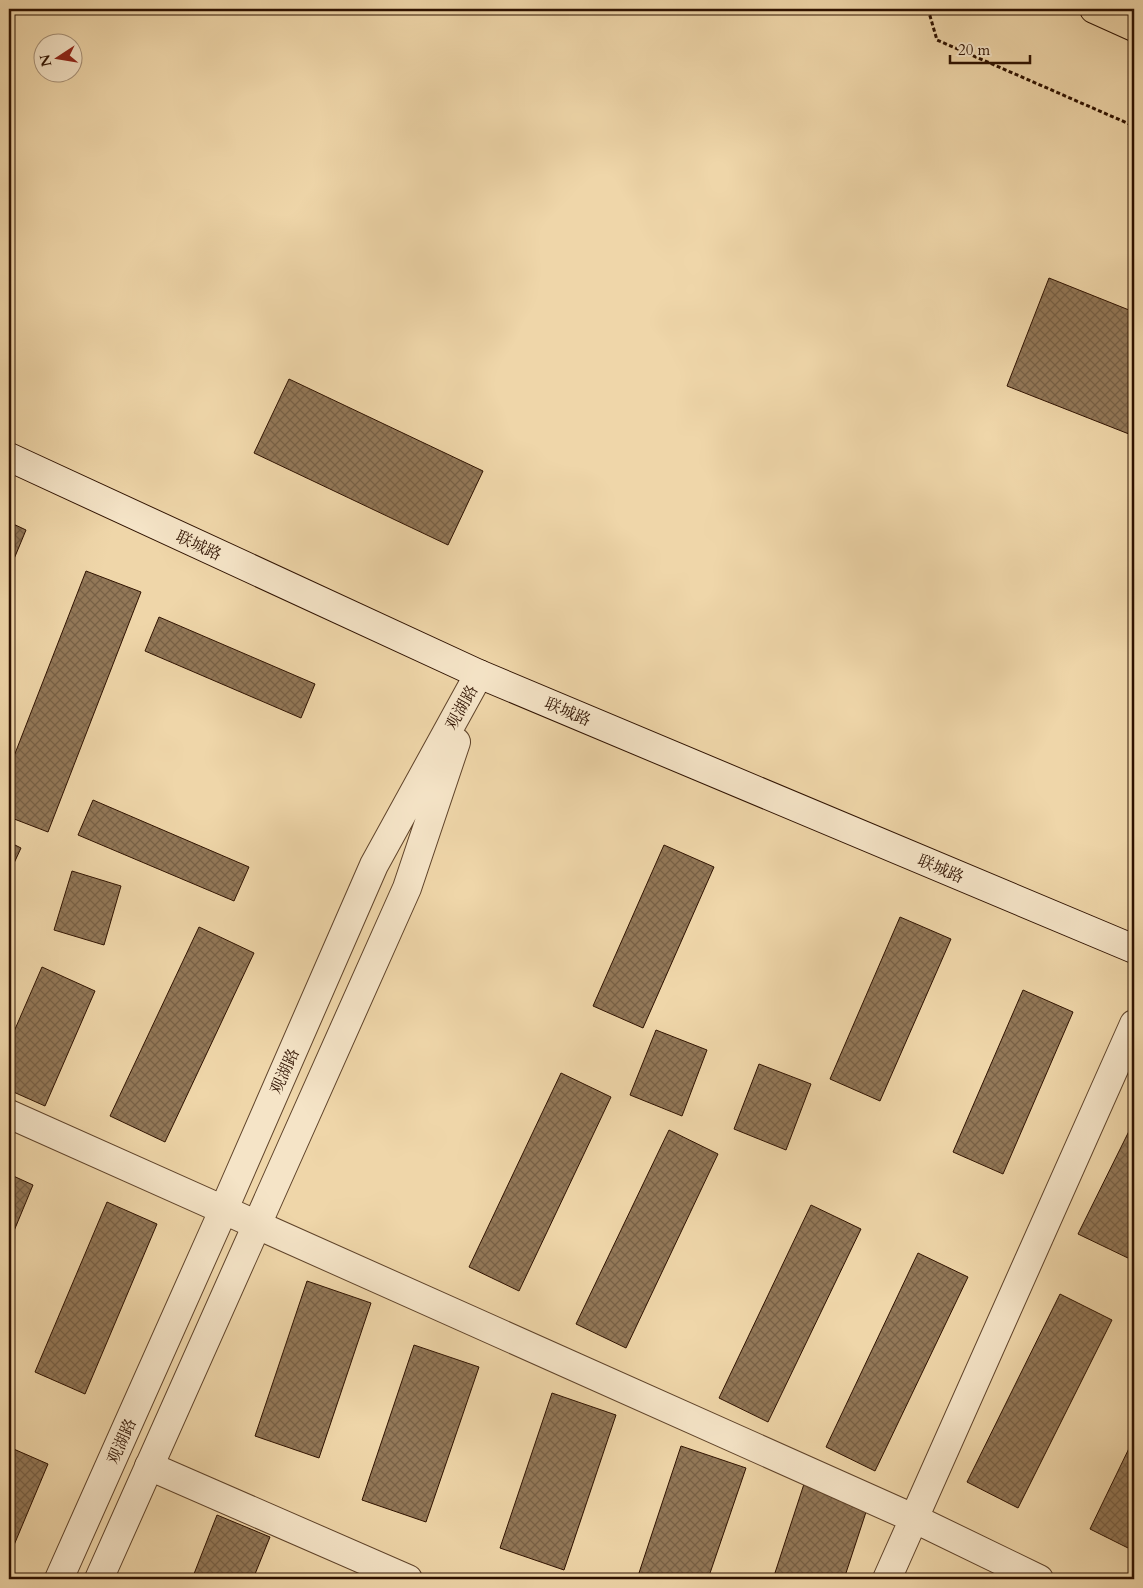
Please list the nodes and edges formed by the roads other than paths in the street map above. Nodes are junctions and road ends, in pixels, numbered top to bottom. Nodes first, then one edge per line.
1 (1094, 9) edge
2 (1134, 27) edge
3 (9, 457) edge
4 (479, 674) junction
5 (1134, 949) edge
6 (1134, 1024) edge
7 (9, 1114) edge
8 (223, 1211) junction
9 (256, 1226) junction
10 (149, 1466) junction
11 (913, 1518) junction
12 (60, 1579) edge
13 (99, 1579) edge
14 (408, 1579) edge
15 (887, 1579) edge
16 (1039, 1579) edge

1 - 2 main road
3 - 4 street, 联城路
4 - 5 street, 联城路
4 - 8 street, 观湖路
4 - 9 street, 观湖路
6 - 11 street
7 - 8 street
8 - 9 street
8 - 12 street, 观湖路
9 - 10 street, 观湖路
9 - 11 street
10 - 13 street, 观湖路
10 - 14 street
11 - 15 street
11 - 16 street

